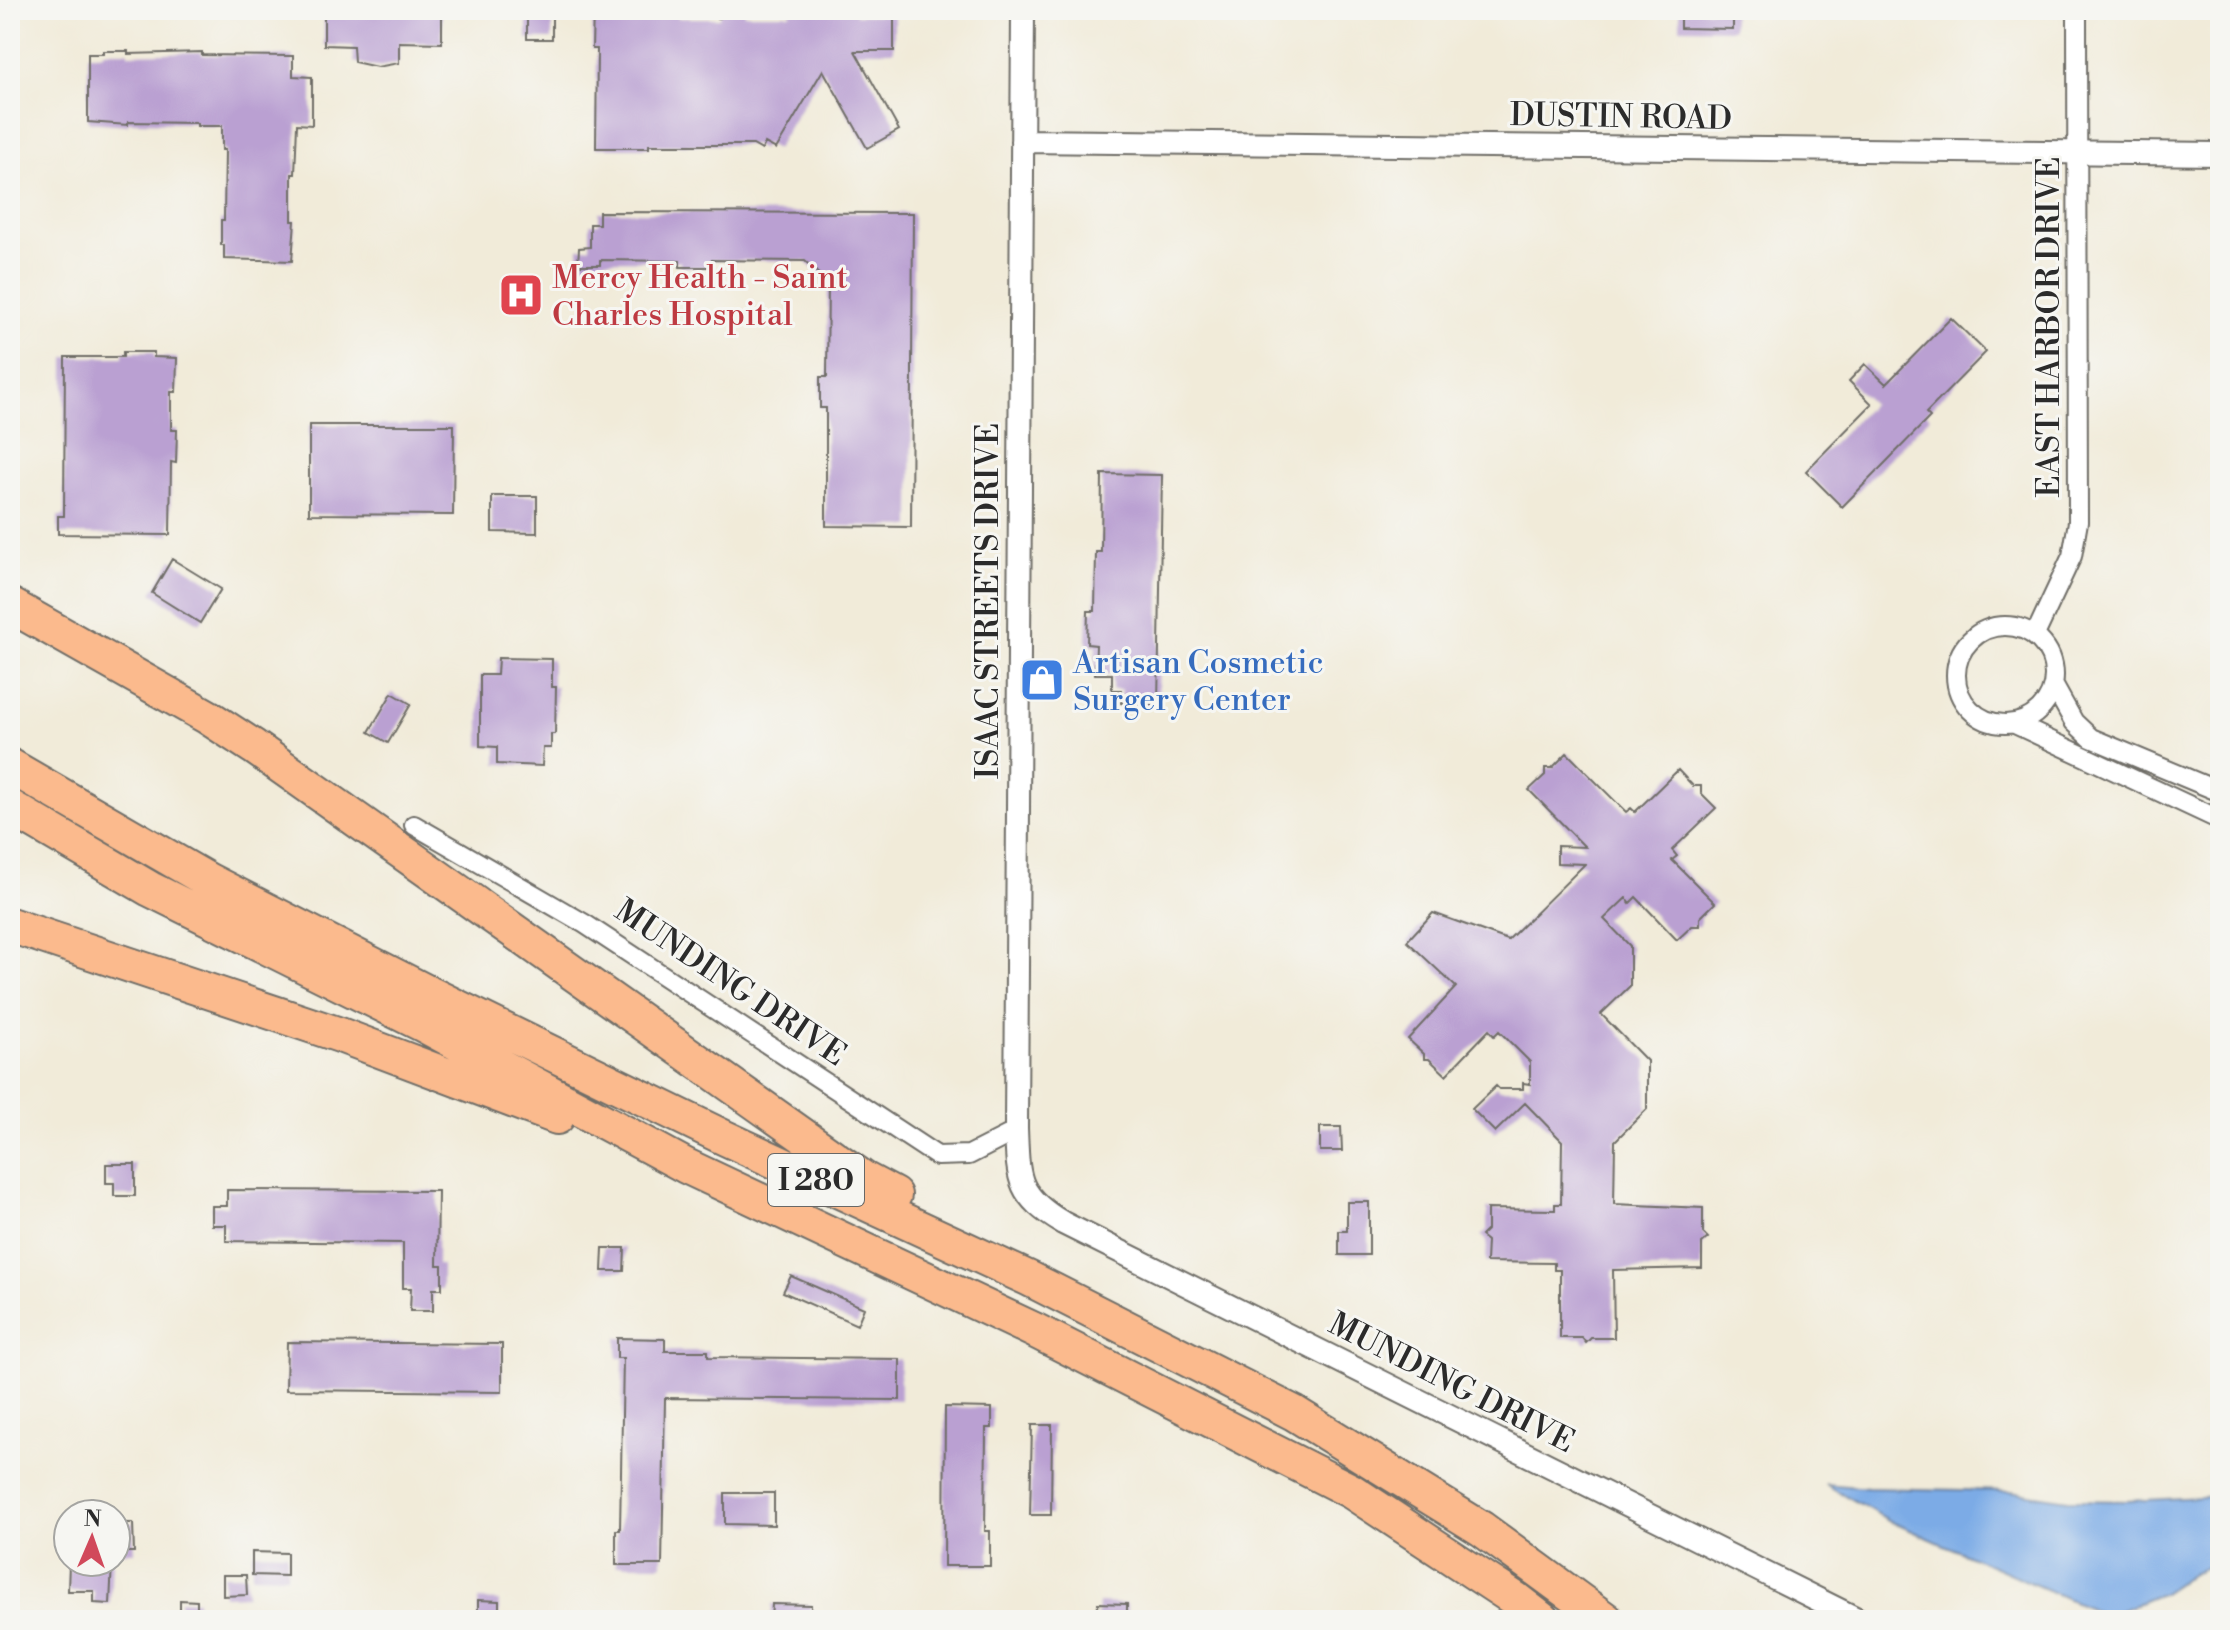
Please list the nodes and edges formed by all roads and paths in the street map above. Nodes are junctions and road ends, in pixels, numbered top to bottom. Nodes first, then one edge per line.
1 (1023, 10) edge
2 (2077, 10) edge
3 (1022, 141) junction
4 (2077, 153) junction
5 (2220, 154) edge
6 (10, 605) edge
7 (2035, 635) junction
8 (2054, 686) junction
9 (2015, 724) junction
10 (10, 766) edge
11 (2220, 792) edge
12 (10, 807) edge
13 (2220, 820) edge
14 (414, 825) dead end
15 (10, 925) edge
16 (1016, 1131) junction
17 (686, 1166) junction
18 (1024, 1191) joint
19 (1030, 1279) junction
20 (1542, 1620) edge
21 (1606, 1620) edge
22 (1859, 1620) edge

1 - 3 street, ISAAC STREETS DRIVE
2 - 4 street, EAST HARBOR DRIVE
3 - 4 street, DUSTIN ROAD
3 - 16 street, ISAAC STREETS DRIVE
4 - 5 street, DUSTIN ROAD
4 - 7 street, EAST HARBOR DRIVE
6 - 19 highway
7 - 8 street
7 - 9 street
8 - 9 street
8 - 11 street
9 - 13 street
10 - 19 highway, I 280
12 - 17 highway, I 280
14 - 16 street, MUNDING DRIVE
15 - 17 highway
16 - 18 street, ISAAC STREETS DRIVE
17 - 20 highway, I 280
18 - 22 street, MUNDING DRIVE
19 - 21 highway, I 280

